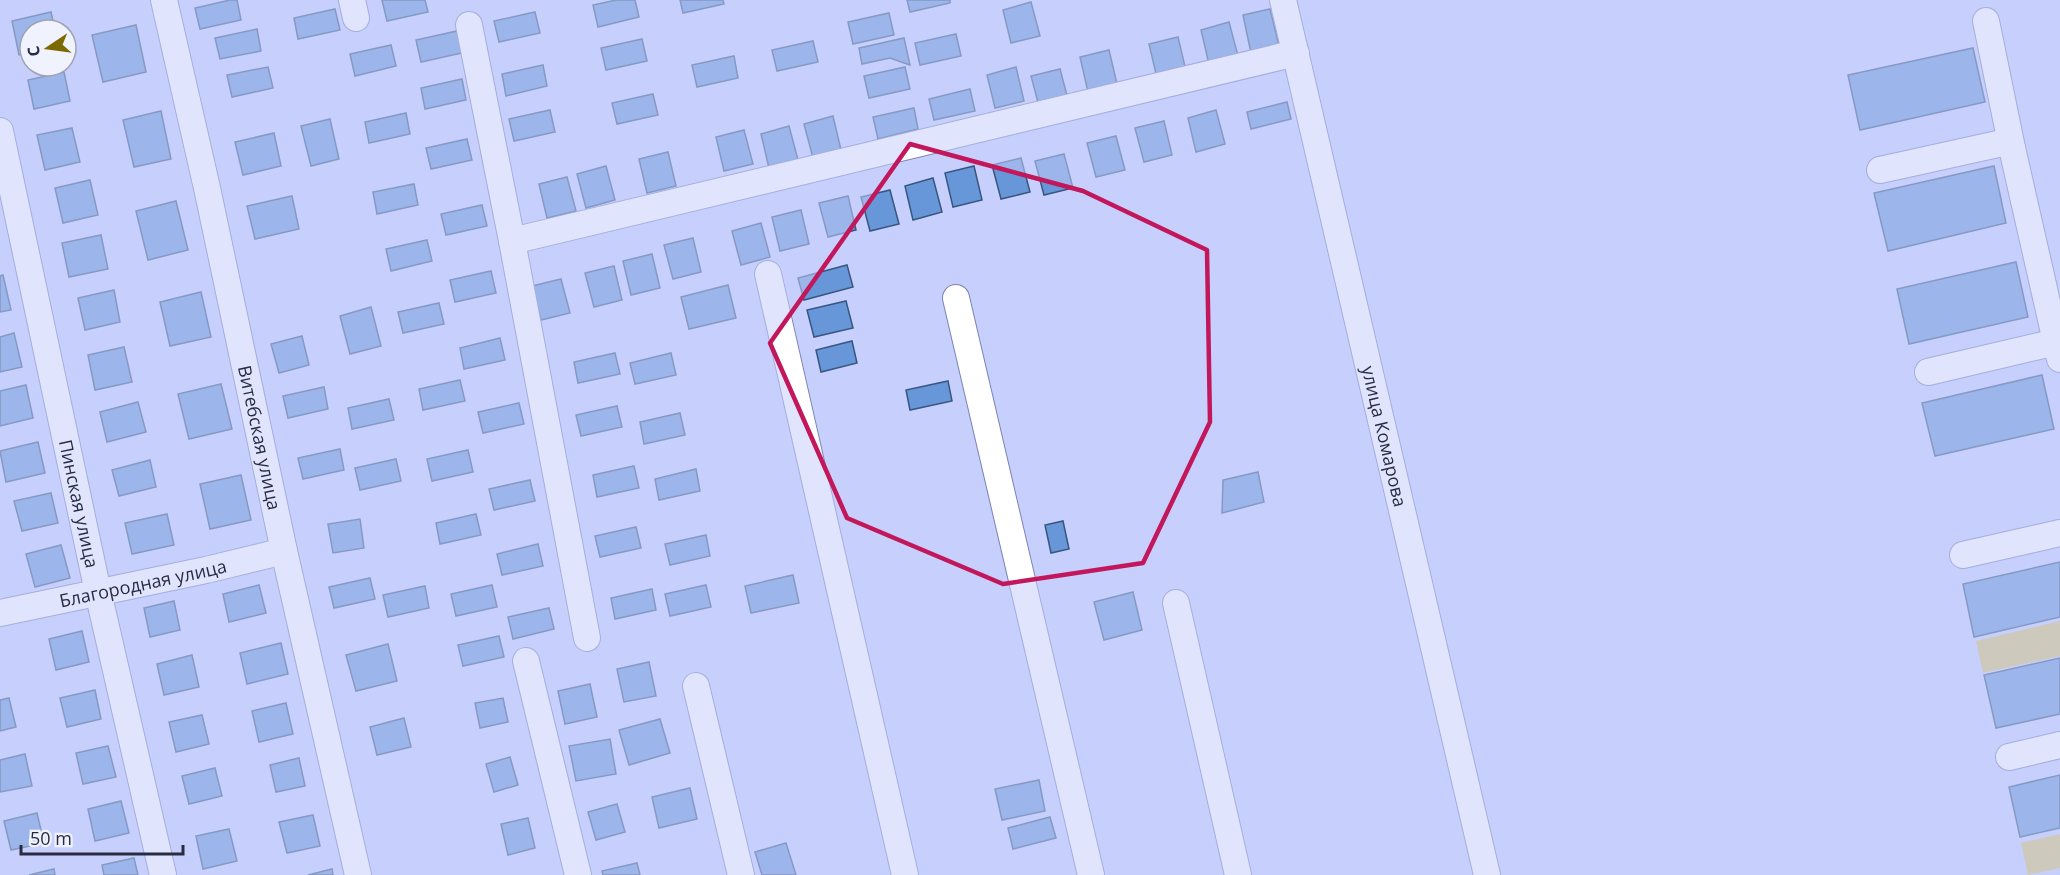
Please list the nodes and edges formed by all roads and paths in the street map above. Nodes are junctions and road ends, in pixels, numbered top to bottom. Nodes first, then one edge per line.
1 (164, 0) edge
2 (1283, 0) edge
3 (1986, 21) dead end
4 (469, 25) dead end
5 (1296, 53) junction
6 (0, 131) edge
7 (2012, 148) junction
8 (1880, 170) dead end
9 (10, 221) edge
10 (512, 241) junction
11 (768, 274) dead end
12 (956, 298) dead end
13 (2058, 351) edge
14 (1928, 372) dead end
15 (2060, 533) edge
16 (284, 551) junction
17 (1963, 555) dead end
18 (98, 592) junction
19 (1176, 603) dead end
20 (0, 613) edge
21 (587, 638) dead end
22 (526, 661) dead end
23 (696, 686) dead end
24 (2060, 745) edge
25 (2009, 757) dead end
26 (163, 875) edge
27 (358, 875) edge
28 (578, 875) edge
29 (741, 875) edge
30 (905, 875) edge
31 (1091, 875) edge
32 (1238, 875) edge
33 (1486, 875) edge

1 - 16 street, Витебская улица
2 - 5 street, улица Комарова
3 - 7 street
4 - 10 street
5 - 10 street
5 - 33 street, улица Комарова
6 - 9 street, Пинская улица
7 - 8 street
7 - 13 street
9 - 18 street, Пинская улица
10 - 21 street
11 - 30 street
12 - 31 street
13 - 14 street
15 - 17 street
16 - 18 street, Благородная улица
16 - 27 street, Витебская улица
18 - 20 street, Благородная улица
18 - 26 street, Пинская улица
19 - 32 street
22 - 28 street
23 - 29 street
24 - 25 street

